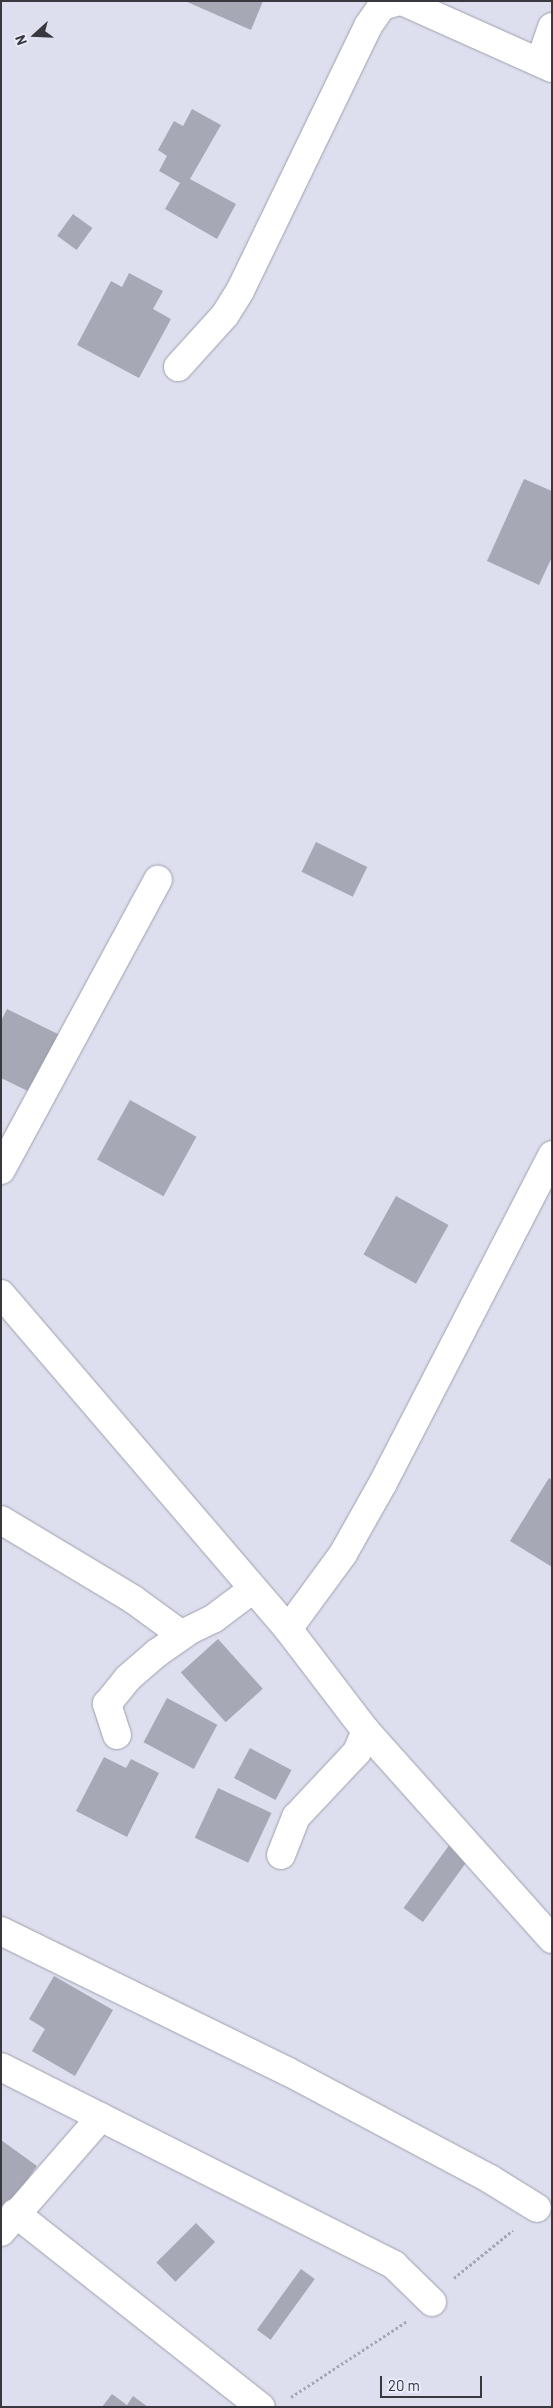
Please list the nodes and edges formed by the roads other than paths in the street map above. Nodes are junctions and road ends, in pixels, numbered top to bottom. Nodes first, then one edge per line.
1 (401, 1) edge
2 (552, 27) edge
3 (546, 66) edge
4 (178, 367) dead end
5 (158, 880) dead end
6 (552, 1155) edge
7 (1, 1170) edge
8 (1, 1294) edge
9 (1, 1520) edge
10 (253, 1589) junction
11 (288, 1629) junction
12 (182, 1635) junction
13 (366, 1731) junction
14 (117, 1734) dead end
15 (281, 1855) dead end
16 (1, 1931) edge
17 (552, 1939) edge
18 (1, 2067) edge
19 (101, 2116) junction
20 (537, 2208) dead end
21 (8, 2223) edge
22 (432, 2302) dead end
23 (261, 2407) edge

1 - 3 street
1 - 4 street
2 - 3 street
5 - 7 street
6 - 11 street
8 - 10 street
9 - 12 street
10 - 11 street
10 - 12 street
11 - 13 street
12 - 14 street
13 - 15 street
13 - 17 street
16 - 20 street
18 - 19 street
19 - 21 street
19 - 22 street
21 - 23 street

